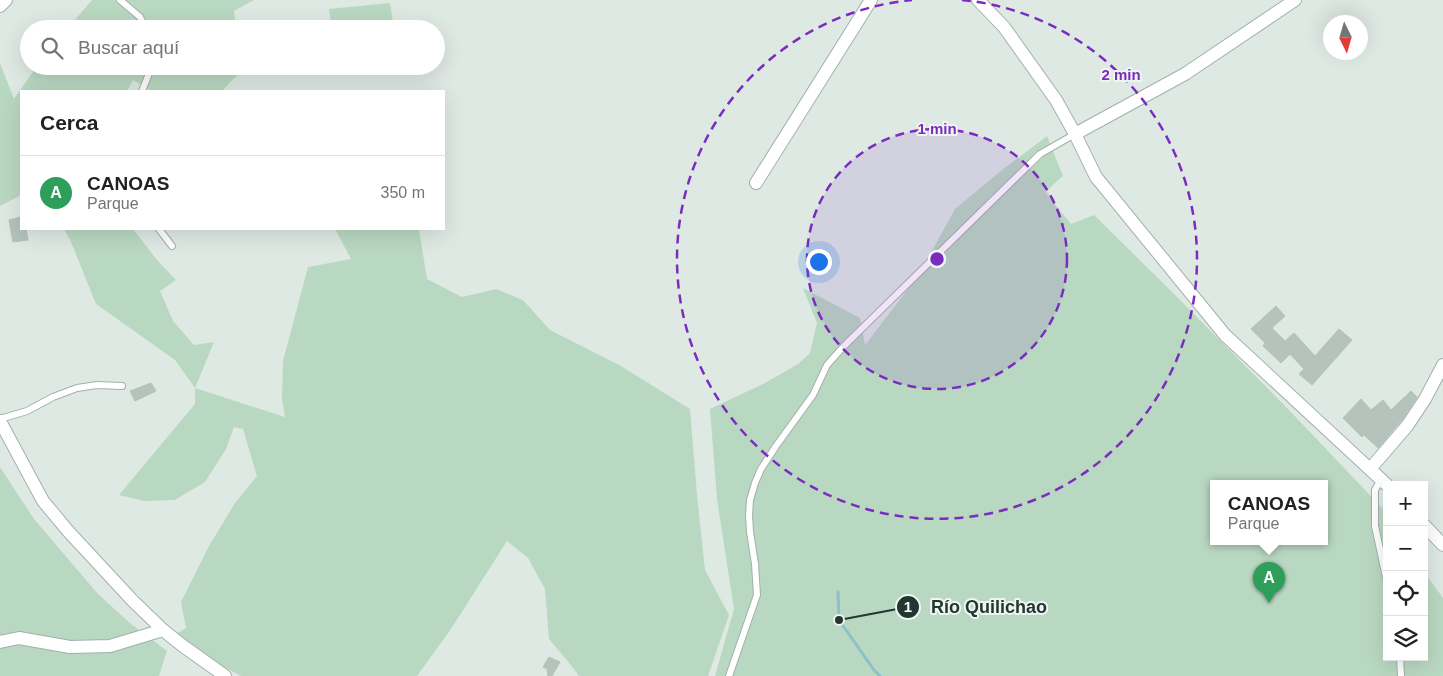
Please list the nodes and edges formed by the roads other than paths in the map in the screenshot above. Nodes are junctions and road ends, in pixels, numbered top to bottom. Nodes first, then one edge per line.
1 (6, 0) edge
2 (120, 0) edge
3 (871, 0) edge
4 (978, 0) edge
5 (1295, 0) edge
6 (0, 6) edge
7 (141, 20) edge
8 (148, 75) edge
9 (142, 90) edge
10 (1075, 134) junction
11 (756, 184) dead end
12 (160, 230) edge
13 (172, 246) dead end
14 (1443, 365) edge
15 (122, 386) dead end
16 (0, 420) edge
17 (1370, 469) junction
18 (1383, 481) edge
19 (1383, 483) edge
20 (1425, 526) edge
21 (1443, 545) edge
22 (1385, 571) edge
23 (163, 630) junction
24 (0, 642) edge
25 (1400, 661) edge
26 (223, 676) edge
27 (729, 676) edge
28 (1402, 676) edge

1 - 6 street
2 - 7 lane
3 - 11 street
4 - 10 street
5 - 10 street
8 - 9 lane
10 - 17 street
10 - 27 lane
12 - 13 lane
14 - 17 street
15 - 16 lane
16 - 23 street
17 - 18 street
19 - 22 lane
20 - 21 street
23 - 24 street
23 - 26 street
25 - 28 lane

